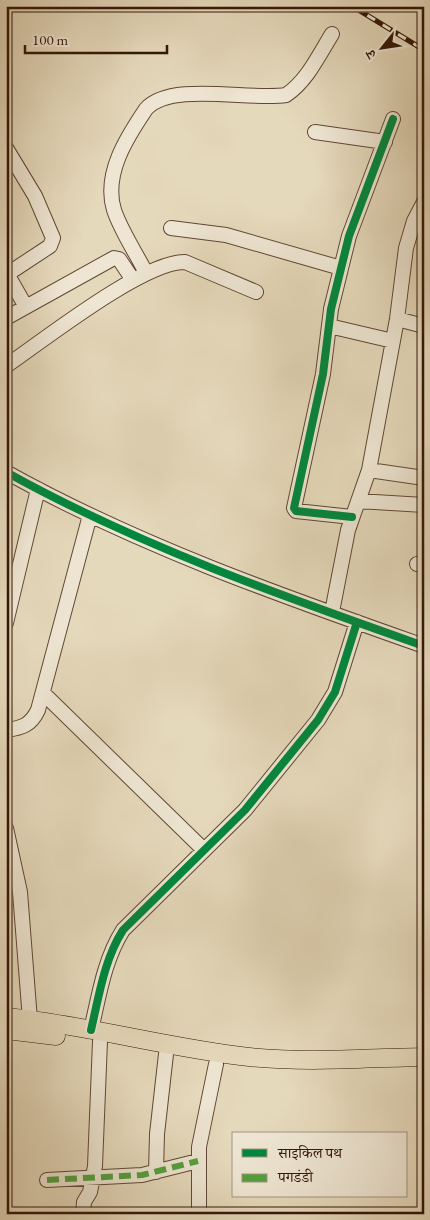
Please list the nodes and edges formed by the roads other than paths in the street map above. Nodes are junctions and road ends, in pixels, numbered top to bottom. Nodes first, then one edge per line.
1 (332, 34) dead end
2 (393, 119) dead end
3 (315, 132) dead end
4 (385, 142) junction
5 (6, 148) edge
6 (424, 202) edge
7 (171, 228) dead end
8 (341, 268) junction
9 (146, 273) junction
10 (7, 274) edge
11 (133, 280) junction
12 (256, 292) dead end
13 (26, 307) junction
14 (6, 318) edge
15 (397, 319) junction
16 (329, 326) junction
17 (424, 326) edge
18 (393, 341) junction
19 (6, 366) edge
20 (369, 470) junction
21 (6, 472) edge
22 (424, 478) edge
23 (38, 490) junction
24 (358, 501) junction
25 (424, 506) edge
26 (90, 515) junction
27 (352, 517) junction
28 (332, 612) junction
29 (356, 622) junction
30 (6, 623) edge
31 (424, 646) edge
32 (42, 693) junction
33 (6, 730) edge
34 (6, 828) edge
35 (204, 850) junction
36 (6, 1016) edge
37 (30, 1020) junction
38 (6, 1030) edge
39 (96, 1036) junction
40 (166, 1054) junction
41 (424, 1057) edge
42 (216, 1064) junction
43 (424, 1068) edge
44 (198, 1161) junction
45 (156, 1172) junction
46 (94, 1176) junction
47 (47, 1180) dead end
48 (83, 1214) edge
49 (199, 1214) edge

1 - 9 street
2 - 4 street
3 - 4 street
4 - 8 street
5 - 10 street
6 - 15 street
7 - 8 street
8 - 16 street
9 - 11 street
9 - 12 street
10 - 13 street
11 - 13 street
11 - 19 street
13 - 14 street
15 - 17 street
15 - 18 street
16 - 18 street
16 - 27 street
18 - 20 street
20 - 22 street
20 - 24 street
21 - 23 street
23 - 26 street
23 - 30 street
24 - 25 street
24 - 27 street
26 - 28 street
26 - 32 street
27 - 28 street
28 - 29 street
29 - 31 street
29 - 35 street
32 - 33 street
32 - 35 street
34 - 37 street
35 - 39 street
36 - 37 main road
37 - 39 main road
38 - 39 main road
39 - 40 main road
39 - 41 main road
39 - 46 street
40 - 42 main road
40 - 45 street
42 - 43 main road
42 - 44 street
44 - 45 street
44 - 49 street
45 - 46 street
46 - 47 street
46 - 48 street

